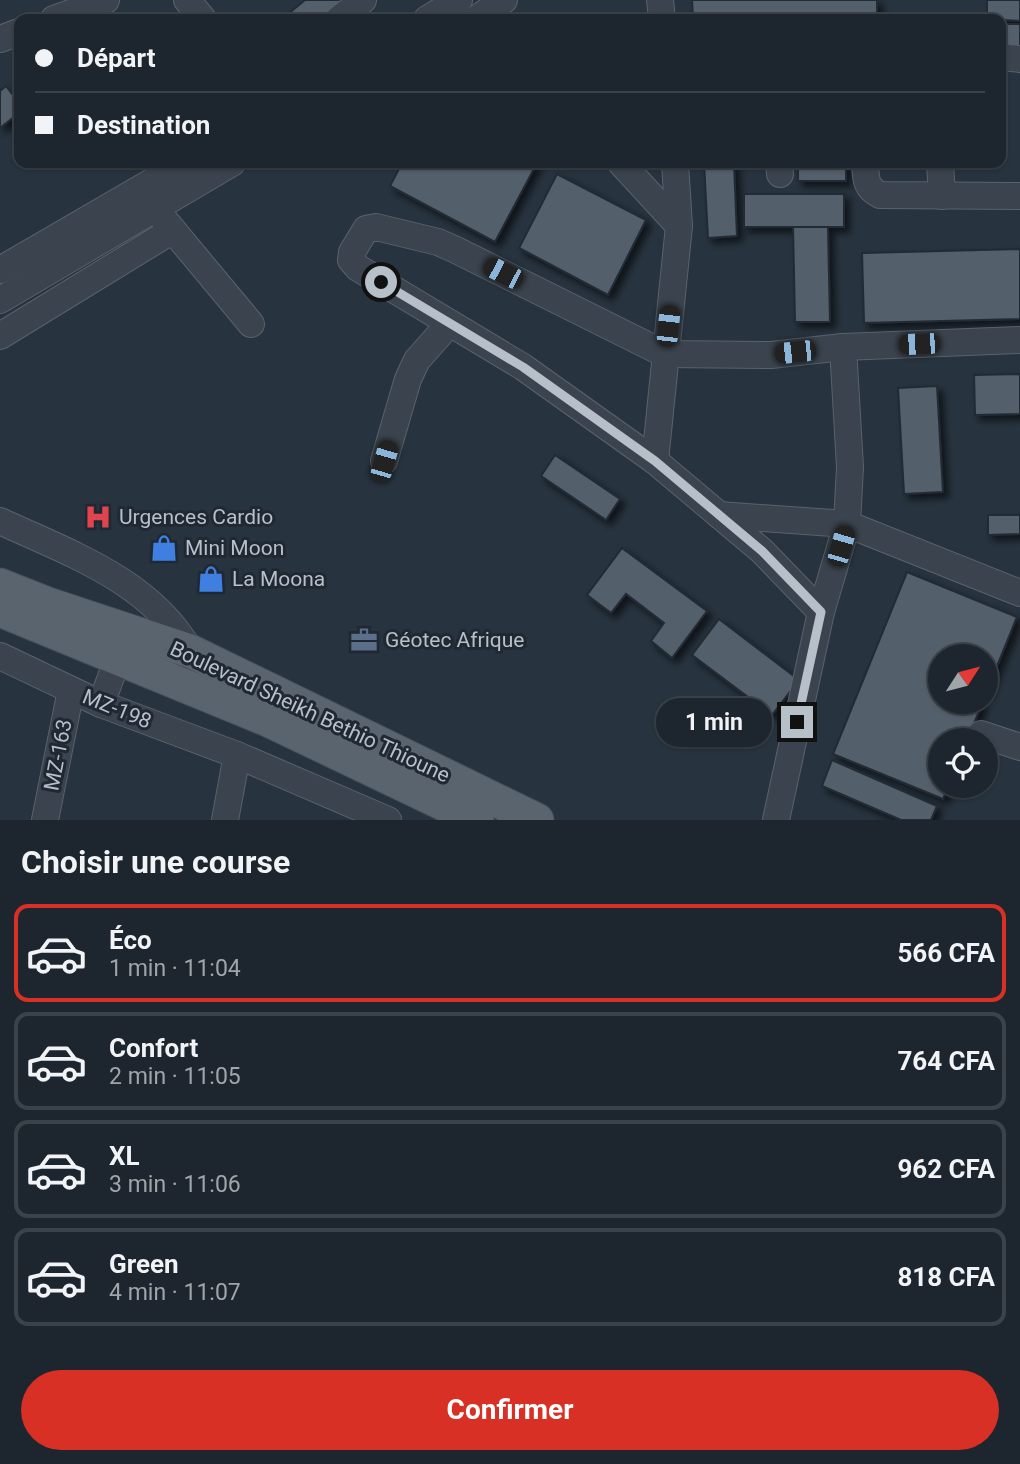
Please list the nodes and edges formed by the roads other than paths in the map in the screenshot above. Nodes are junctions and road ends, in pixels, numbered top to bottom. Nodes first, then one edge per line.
1 (106, 0) edge
2 (187, 0) edge
3 (363, 0) edge
4 (459, 0) edge
5 (68, 14) edge
6 (198, 14) edge
7 (345, 14) edge
8 (435, 14) edge
9 (175, 168) edge
10 (223, 168) edge
11 (626, 168) edge
12 (675, 168) edge
13 (865, 168) edge
14 (940, 168) edge
15 (942, 196) junction
16 (1020, 196) edge
17 (155, 208) junction
18 (679, 226) junction
19 (173, 230) junction
20 (0, 270) edge
21 (0, 300) edge
22 (251, 324) dead end
23 (449, 324) junction
24 (0, 336) edge
25 (1020, 340) edge
26 (843, 347) junction
27 (665, 354) junction
28 (384, 461) dead end
29 (655, 461) junction
30 (719, 515) junction
31 (0, 521) edge
32 (847, 524) junction
33 (0, 585) edge
34 (1020, 593) edge
35 (0, 610) edge
36 (821, 612) junction
37 (190, 651) junction
38 (0, 656) edge
39 (118, 658) junction
40 (71, 690) junction
41 (101, 704) junction
42 (998, 740) edge
43 (1020, 747) edge
44 (237, 755) junction
45 (46, 820) edge
46 (225, 820) edge
47 (388, 820) edge
48 (477, 820) edge
49 (537, 820) edge
50 (776, 820) edge

1 - 5 street
2 - 6 street
3 - 7 street
4 - 8 street
9 - 20 street
10 - 17 street
11 - 18 street
12 - 18 street
13 - 15 street
14 - 15 street
15 - 16 street
17 - 19 street
17 - 21 street
18 - 27 street
19 - 22 street
19 - 24 street
23 - 27 street
23 - 28 street
23 - 29 street
25 - 26 street
26 - 27 street
26 - 32 street
27 - 29 street
29 - 30 street
30 - 32 street
30 - 36 street
31 - 37 street
32 - 34 street
32 - 36 street
33 - 37 main road, Boulevard Sheikh Bethio Thioune
35 - 39 main road, Boulevard Sheikh Bethio Thioune
36 - 50 street
37 - 49 main road, Boulevard Sheikh Bethio Thioune
38 - 40 street, MZ-198
39 - 41 street
39 - 48 main road, Boulevard Sheikh Bethio Thioune
40 - 41 street, MZ-198
40 - 45 street, MZ-163
41 - 44 street, MZ-198
42 - 43 street
44 - 46 street
44 - 47 street, MZ-198

